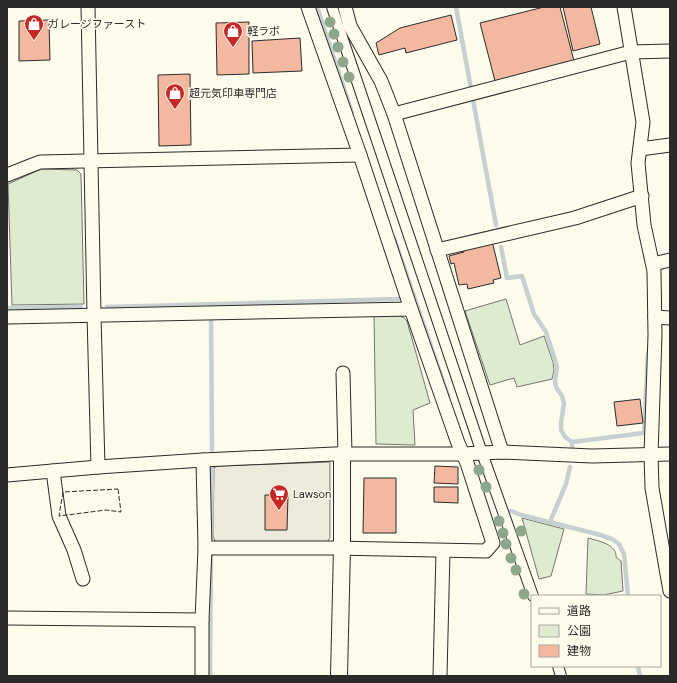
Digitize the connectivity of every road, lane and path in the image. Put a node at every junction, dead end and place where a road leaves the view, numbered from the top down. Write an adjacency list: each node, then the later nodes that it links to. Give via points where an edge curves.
1 (88, 7): 12 (street)
2 (308, 7): 11 (street)
3 (332, 7): 27 (street)
4 (345, 7): 8 (street, via 350,26 382,81)
5 (624, 7): 7 (street)
6 (670, 51): 7 (street)
7 (632, 52): 8 (street); 10 (street, via 643,122)
8 (394, 114): 15 (street)
9 (670, 145): 10 (street)
10 (640, 149): 14 (street, via 638,163)
11 (360, 155): 12 (street); 18 (street)
12 (91, 161): 13 (street, via 40,162); 19 (street)
13 (7, 175)
14 (642, 196): 15 (street, via 575,218); 17 (street, via 644,225)
15 (437, 250): 24 (street)
16 (670, 260): 17 (street)
17 (653, 264): 21 (street)
18 (411, 310): 19 (street); 26 (street)
19 (94, 315): 20 (street); 31 (street)
20 (7, 317)
21 (655, 317): 22 (street); 29 (street)
22 (670, 318)
23 (343, 372): 25 (street)
24 (502, 452): 27 (street); 29 (street, via 592,456)
25 (343, 454): 26 (street); 30 (street); 35 (street)
26 (462, 454): 27 (street); 36 (street, via 493,543 486,551)
27 (482, 454): 39 (street)
28 (670, 454): 29 (street)
29 (651, 455): 38 (street, via 652,488)
30 (203, 460): 31 (street); 34 (street)
31 (98, 467): 32 (street)
32 (52, 471): 33 (street); 37 (street, via 59,516)
33 (7, 475)
34 (209, 548): 35 (street); 41 (street)
35 (342, 548): 36 (street); 43 (street)
36 (443, 551): 44 (street)
37 (83, 579)
38 (670, 592)
39 (533, 595)
40 (7, 618): 41 (street)
41 (202, 620): 42 (street)
42 (202, 676)
43 (339, 676)
44 (440, 676)

